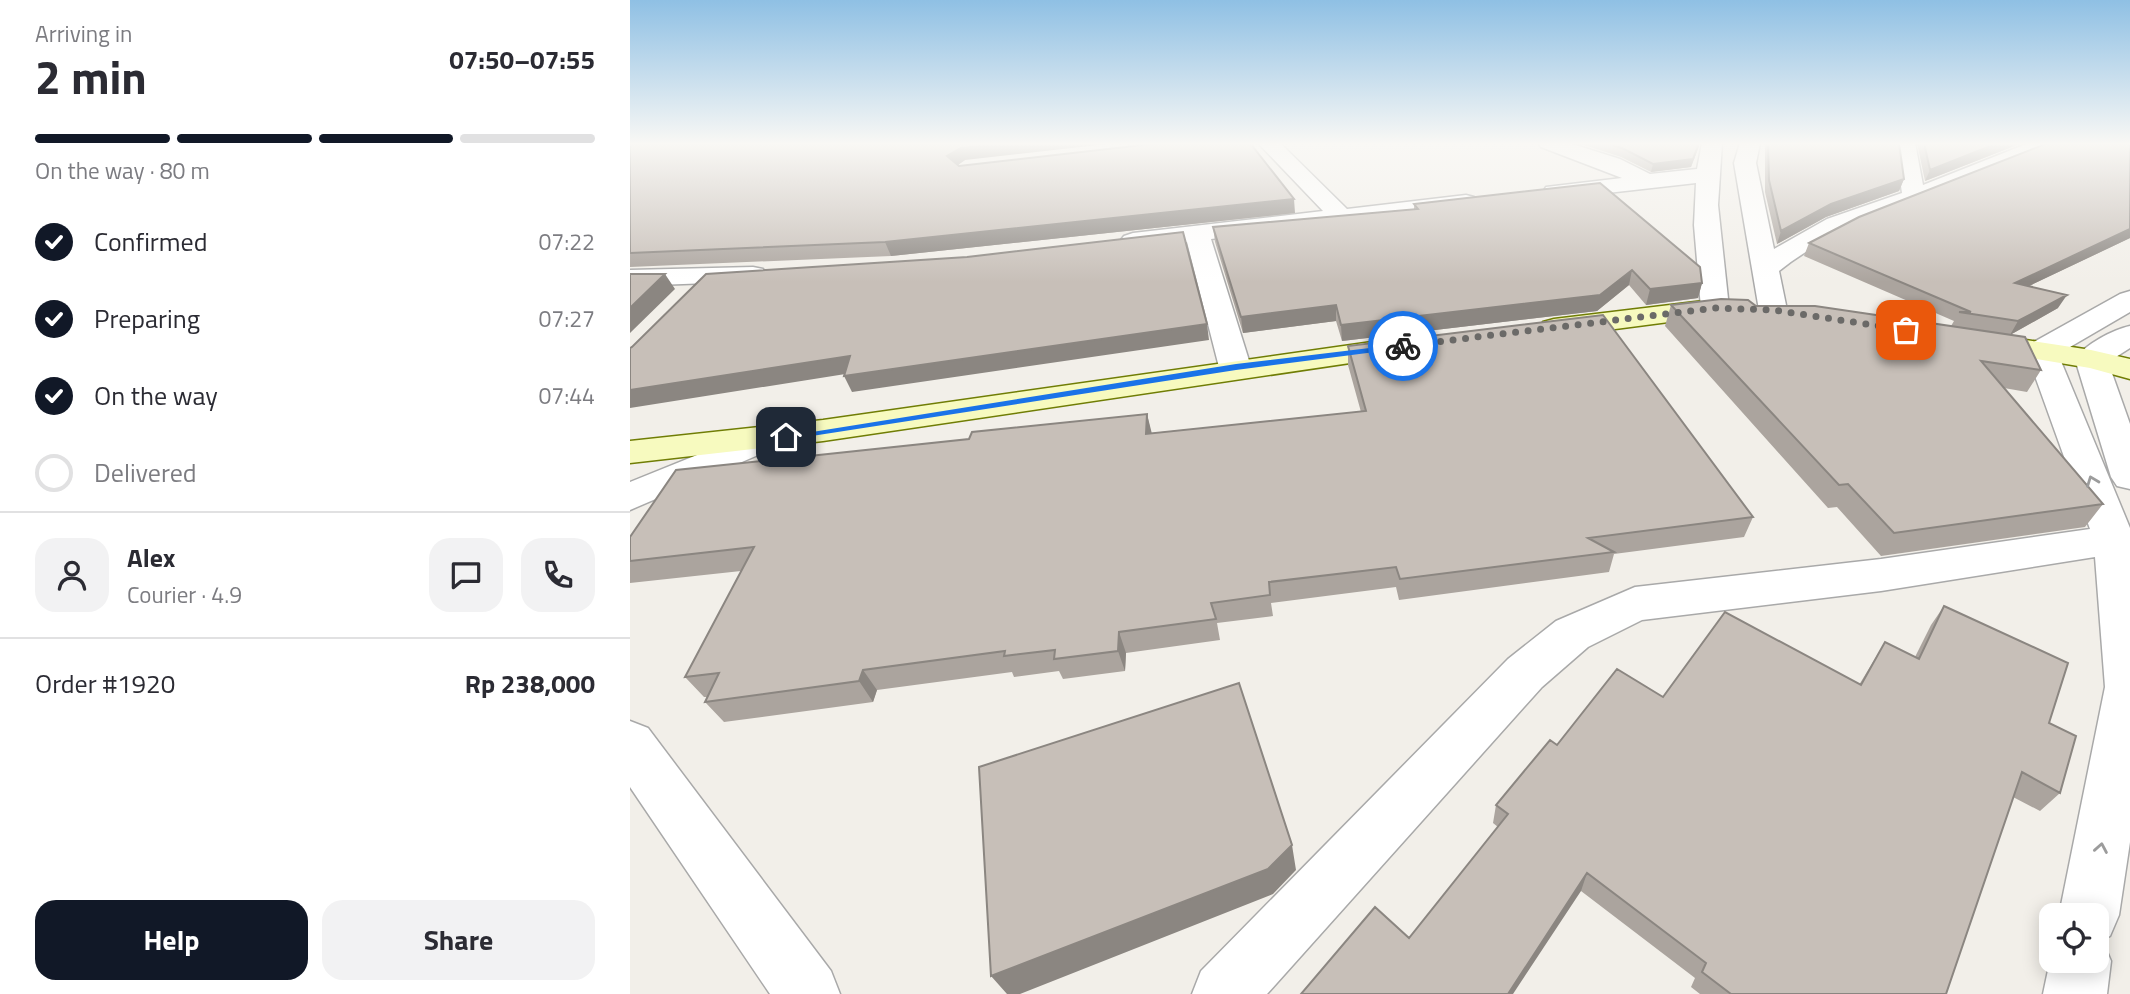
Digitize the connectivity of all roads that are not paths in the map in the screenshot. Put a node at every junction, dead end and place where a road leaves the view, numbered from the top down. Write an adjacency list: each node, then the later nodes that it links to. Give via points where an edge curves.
1 (1314, 189): 10 (street)
2 (1580, 189): 7 (street)
3 (1706, 189): 19 (street)
4 (1750, 189): 13 (street)
5 (1913, 189): 8 (street)
6 (1931, 189): 8 (street)
7 (1528, 195)
8 (1914, 196): 13 (street, via 1822,228)
9 (1488, 200): 10 (street)
10 (1341, 216): 11 (street)
11 (1197, 233): 12 (street); 27 (street)
12 (1104, 245)
13 (1766, 268): 20 (street)
14 (772, 274): 16 (street)
15 (630, 278): 16 (street)
16 (705, 278): 18 (street)
17 (2130, 300): 25 (street)
18 (677, 307)
19 (1715, 308): 20 (street); 21 (street)
20 (1787, 312)
21 (1523, 331)
22 (2130, 335): 26 (street)
23 (1947, 336): 25 (street)
24 (1427, 343): 27 (street)
25 (2041, 351): 26 (street); 33 (street, one-way to 25)
26 (2091, 359): 28 (street); 31 (street)
27 (1236, 367): 29 (street)
28 (2130, 369)
29 (759, 441): 30 (street); 32 (street)
30 (630, 452)
31 (2130, 477)
32 (630, 497)
33 (2122, 541): 35 (street, one-way to 33, via 2129,687); 38 (street, via 1635,604 1572,634 1525,673)
34 (630, 744): 37 (street)
35 (2091, 903)
36 (2078, 973): 39 (street)
37 (808, 994)
38 (1224, 994)
39 (2074, 994)

